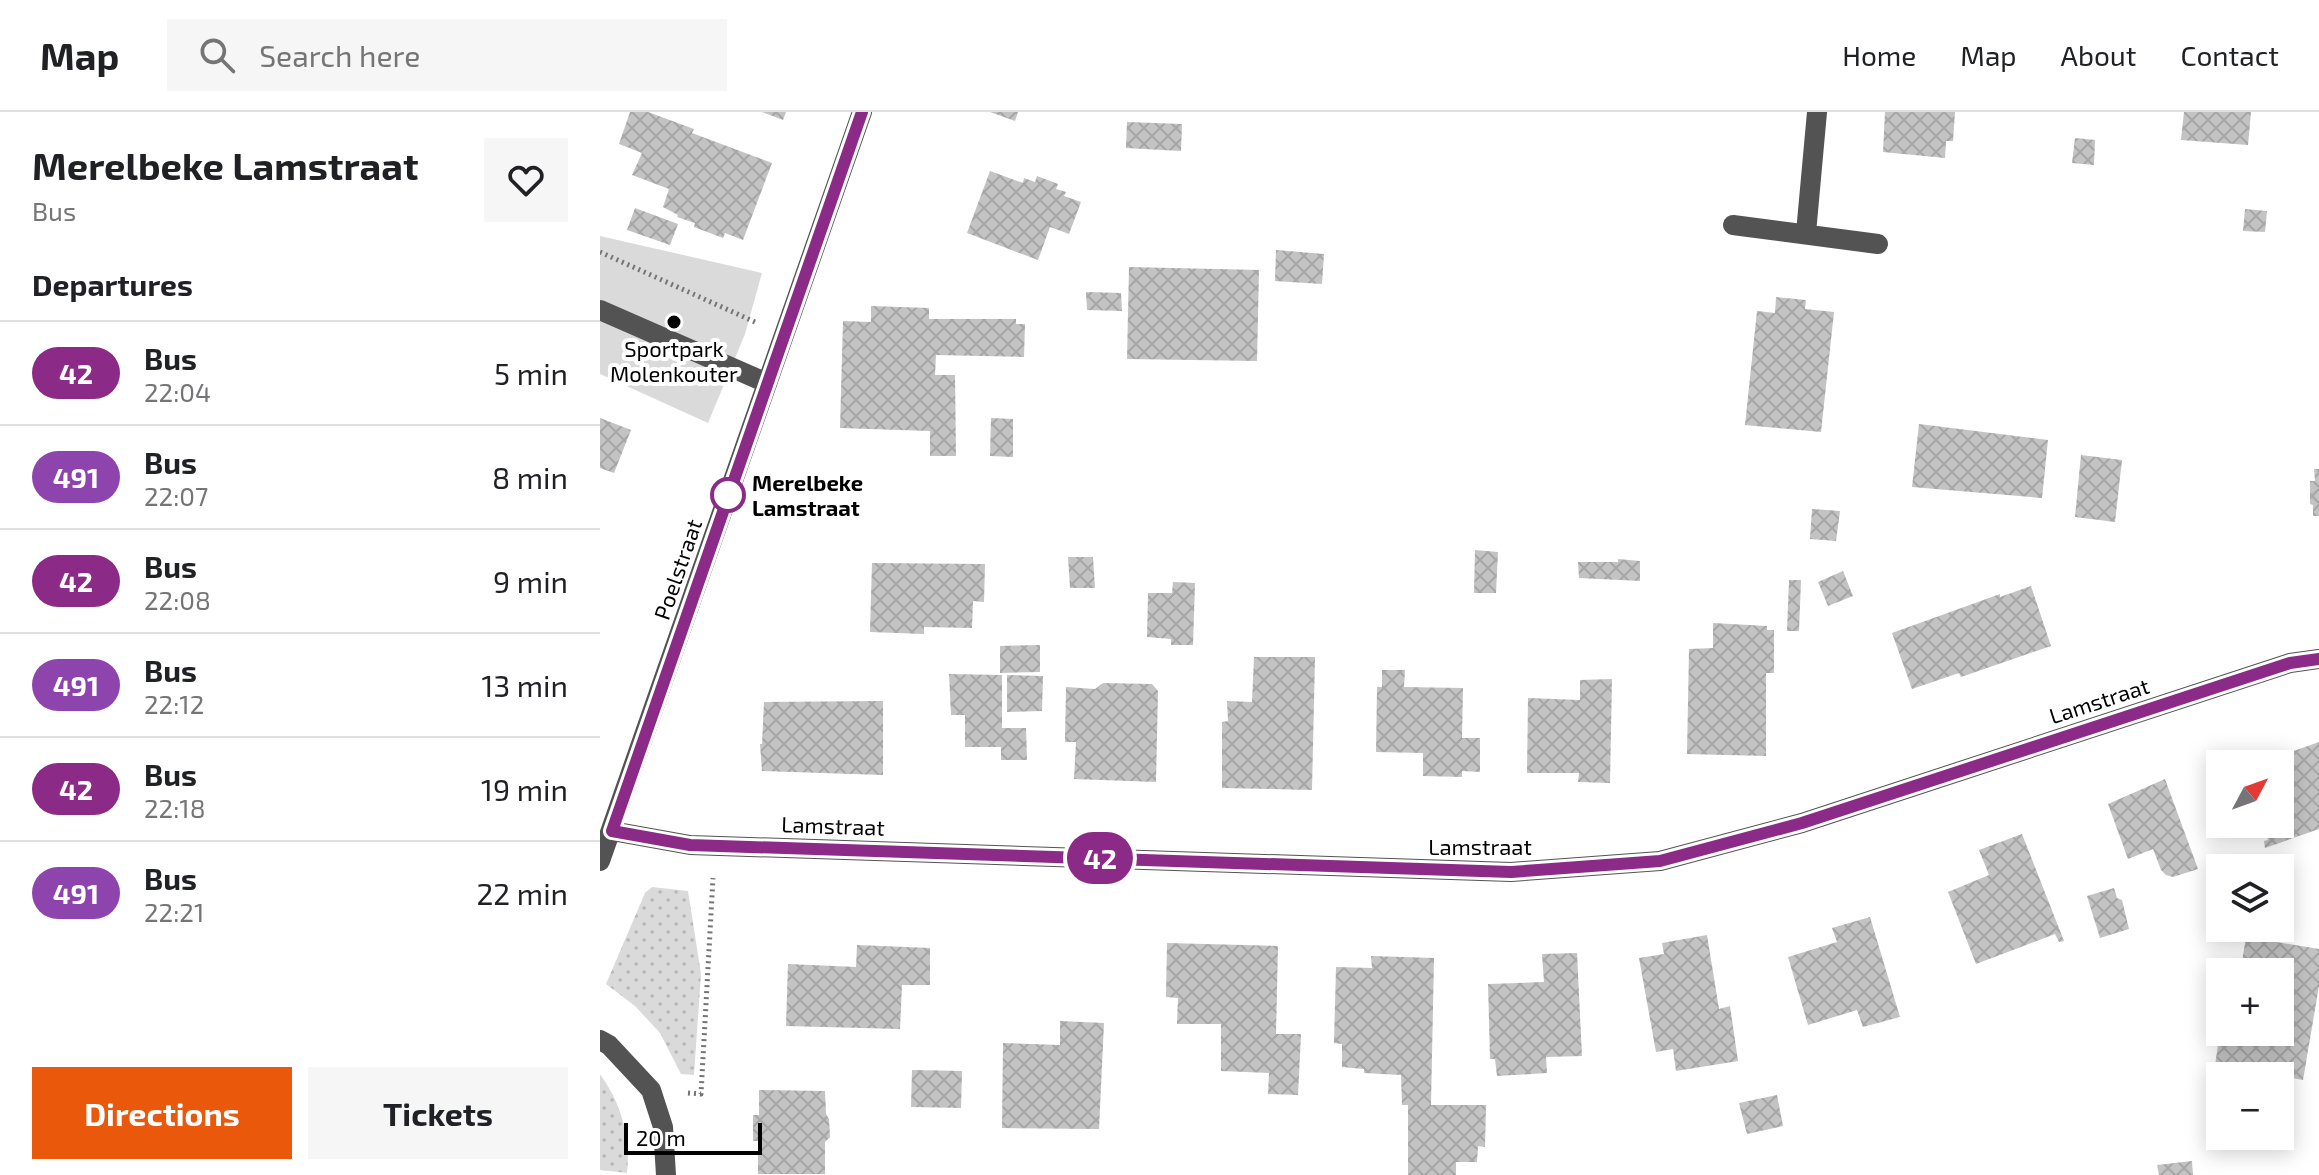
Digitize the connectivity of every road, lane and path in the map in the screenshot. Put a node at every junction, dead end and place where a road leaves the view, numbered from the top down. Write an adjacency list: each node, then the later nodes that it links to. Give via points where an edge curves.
1 (862, 112): 8 (street, Poelstraat)
2 (1817, 112): 4 (street)
3 (1733, 225): 4 (street)
4 (1806, 233): 5 (street)
5 (1878, 244)
6 (600, 252): 8 (path)
7 (600, 310): 9 (street)
8 (785, 336): 9 (street, Poelstraat)
9 (767, 383): 11 (street, Poelstraat)
10 (2319, 659): 12 (street, Lamstraat, via 2290,663 1802,823 1660,861 1511,872)
11 (612, 831): 12 (street, Lamstraat); 13 (street, Poelstraat)
12 (715, 845): 15 (path, via 701,1094)
13 (600, 861)
14 (600, 1040): 15 (street)
15 (651, 1090): 16 (street, via 663,1127)
16 (666, 1175)

